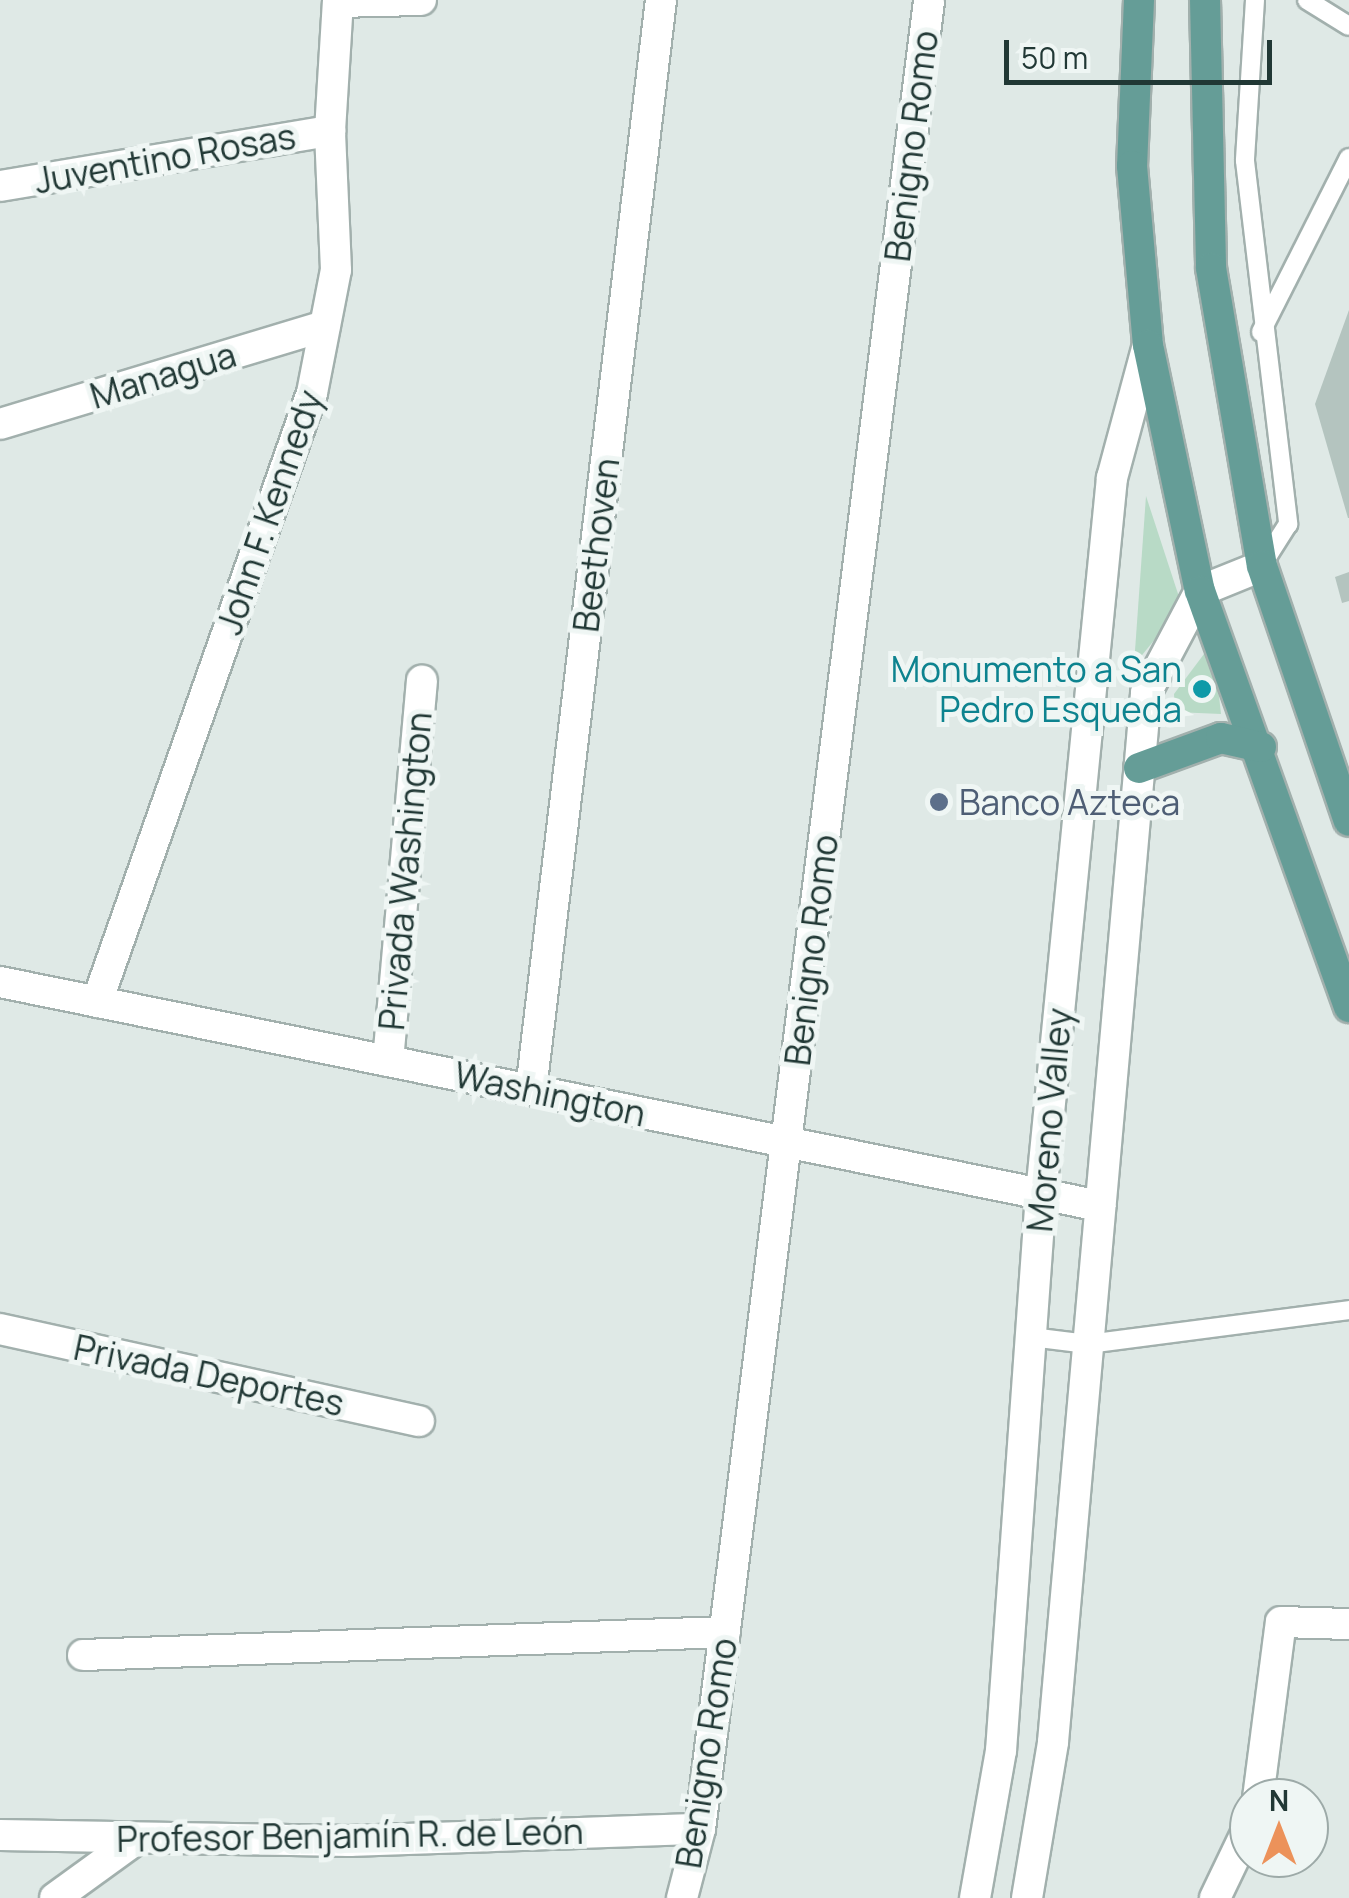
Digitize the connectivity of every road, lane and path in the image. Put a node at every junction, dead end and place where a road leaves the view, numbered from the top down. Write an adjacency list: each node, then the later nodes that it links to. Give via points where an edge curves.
1 (421, 0): 8 (street)
2 (661, 0): 27 (street, Beethoven)
3 (929, 0): 28 (street, Benigno Romo)
4 (1139, 0): 15 (main road, via 1132,166)
5 (1206, 0): 17 (main road, via 1212,268)
6 (1255, 0): 14 (lane, via 1245,162)
7 (1307, 0): 9 (lane)
8 (337, 1): 10 (street, John F. Kennedy)
9 (1349, 26)
10 (330, 131): 12 (street, Juventino Rosas); 13 (street, John F. Kennedy, via 336,270)
11 (1349, 158): 14 (lane)
12 (0, 186)
13 (325, 326): 16 (street, Managua); 24 (street, John F. Kennedy, via 312,393)
14 (1261, 333): 17 (lane, via 1288,524)
15 (1148, 345): 18 (main road); 29 (street, Moreno Valley, via 1112,478)
16 (0, 424)
17 (1262, 566): 18 (street); 22 (main road)
18 (1200, 591): 20 (main road); 21 (street, Moreno Valley, via 1146,693)
19 (422, 680): 26 (street, Privada Washington)
20 (1262, 747): 21 (main road, via 1222,738); 25 (main road)
21 (1140, 768): 30 (street, Moreno Valley)
22 (1349, 821)
23 (0, 982): 24 (street, Washington)
24 (98, 1002): 26 (street, Washington)
25 (1349, 1007)
26 (388, 1061): 27 (street, Washington)
27 (532, 1090): 28 (street, Washington)
28 (787, 1143): 29 (street, Washington); 37 (street, Benigno Romo)
29 (1041, 1194): 30 (street, Washington); 33 (street, Moreno Valley)
30 (1100, 1206): 34 (street, Moreno Valley)
31 (1349, 1310): 34 (lane)
32 (0, 1329): 35 (street, Privada Deportes)
33 (1031, 1337): 34 (lane); 46 (street, Moreno Valley, via 1001,1751)
34 (1088, 1344): 47 (street, Moreno Valley, via 1053,1742)
35 (419, 1421)
36 (1349, 1624): 39 (street, via 1281,1622)
37 (726, 1632): 38 (street); 40 (street, Benigno Romo)
38 (82, 1655)
39 (1261, 1778)
40 (700, 1829): 42 (street, Profesor Benjamín R. de León, via 348,1841); 45 (street, Benigno Romo)
41 (0, 1835): 42 (street, Profesor Benjamín R. de León)
42 (138, 1838): 44 (street)
43 (1229, 1868): 48 (street)
44 (54, 1898)
45 (682, 1898)
46 (975, 1898)
47 (1026, 1898)
48 (1214, 1898)

